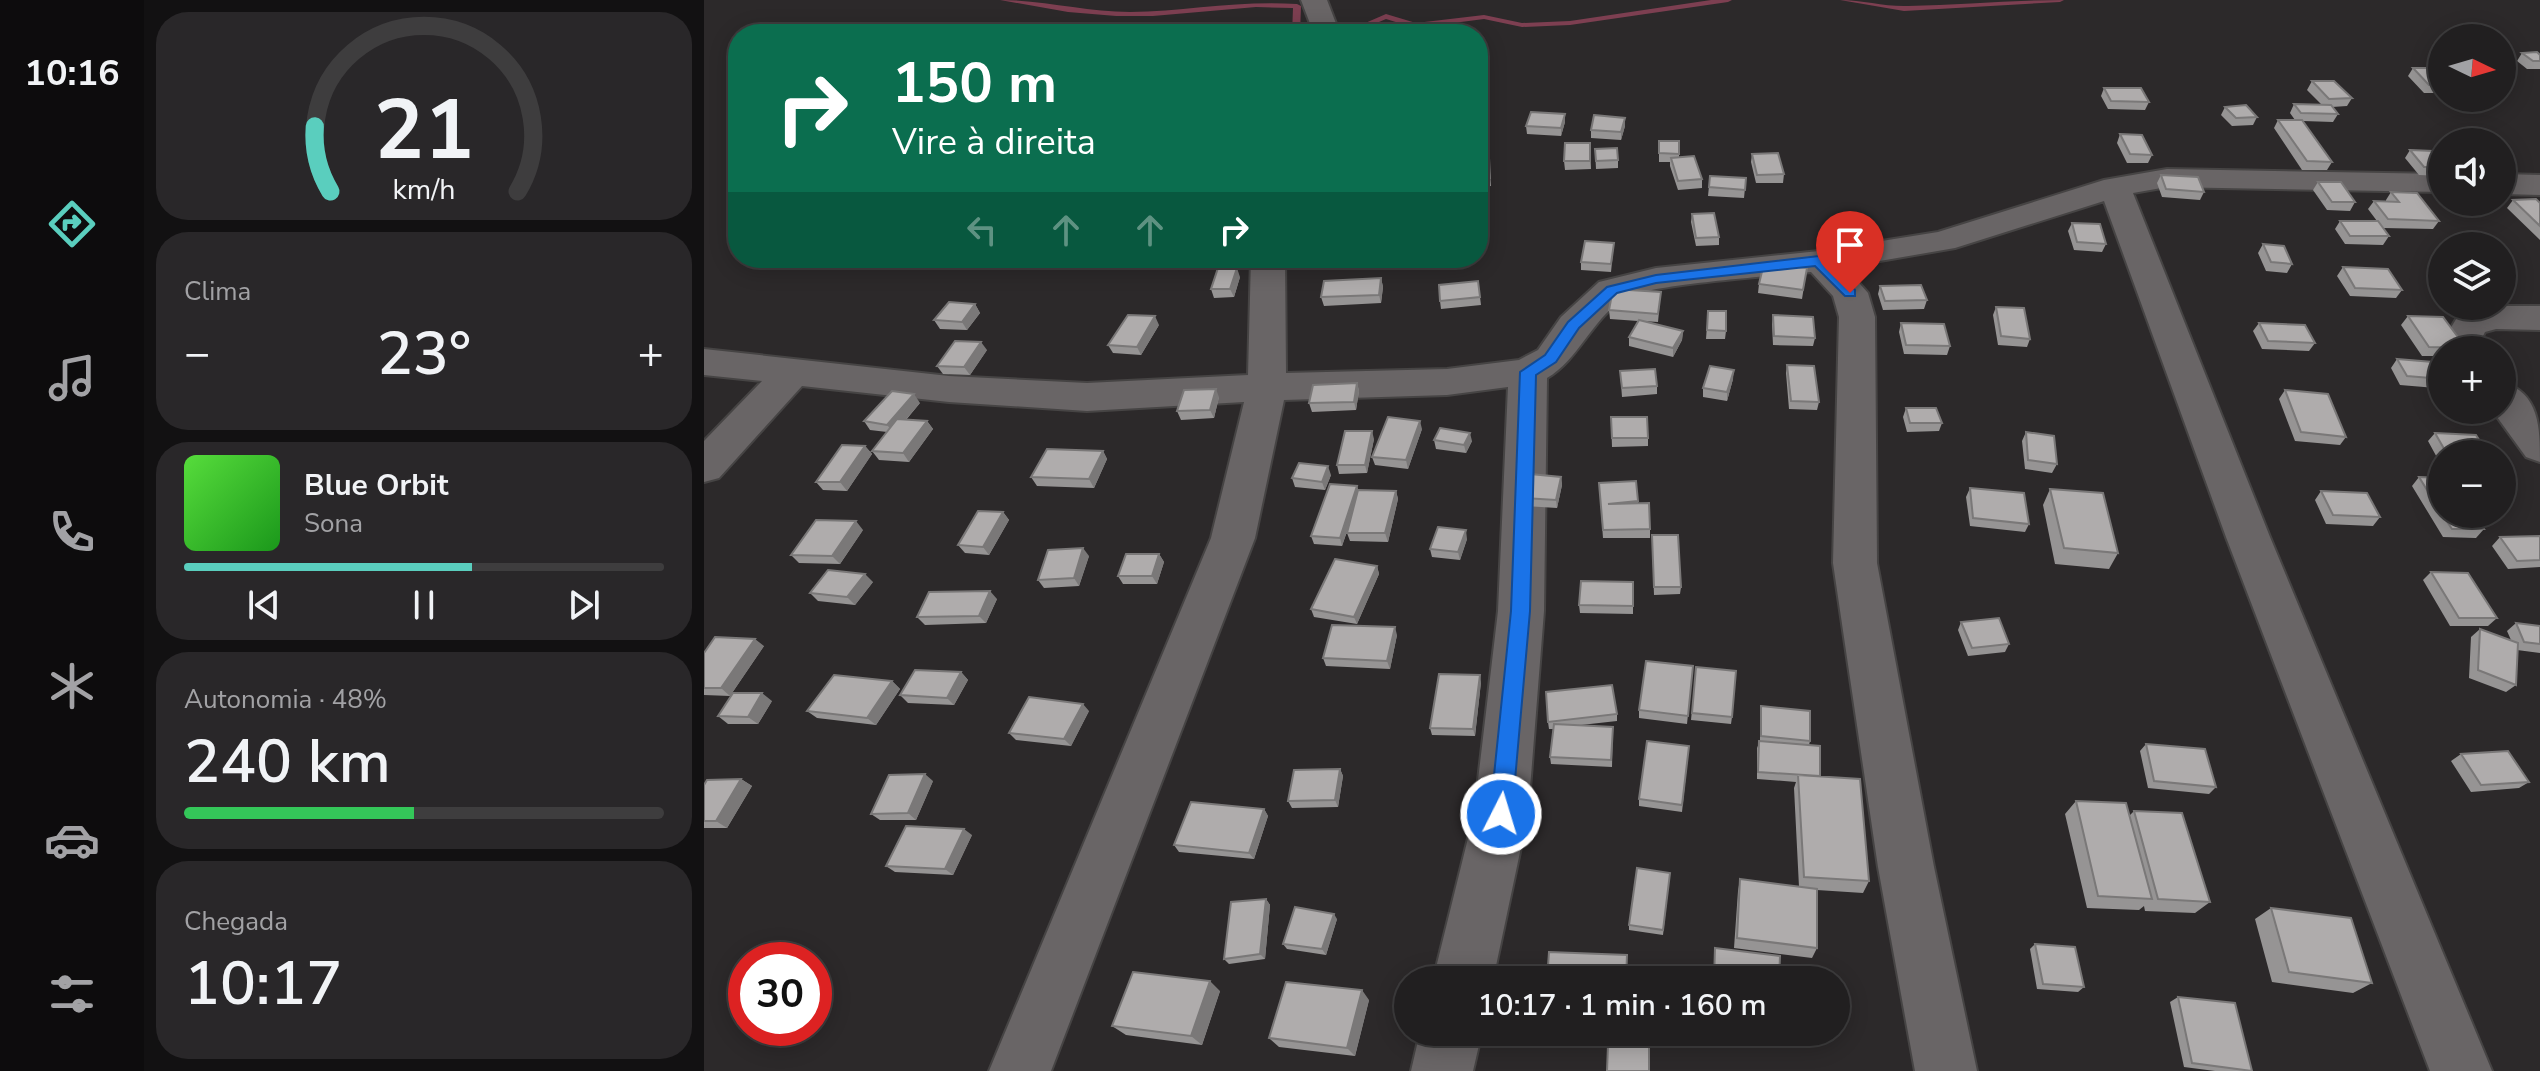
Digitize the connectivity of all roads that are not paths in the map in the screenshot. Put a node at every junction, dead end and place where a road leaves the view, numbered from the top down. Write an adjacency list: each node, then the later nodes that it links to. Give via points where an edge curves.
1 (1314, 0): 2 (street)
2 (1323, 24)
3 (2428, 183): 6 (street, via 2167,178)
4 (2516, 184): 5 (street)
5 (2540, 185)
6 (2115, 187): 7 (street, via 1943,241); 23 (street)
7 (1819, 261): 12 (street, via 1656,279 1612,290 1574,325 1551,359); 22 (street, via 1850,293 1857,317 1855,563)
8 (1268, 268): 14 (street)
9 (2540, 318): 10 (street, via 2495,317 2471,324)
10 (2465, 336)
11 (704, 362): 13 (street)
12 (1528, 372): 14 (street, via 1447,382); 18 (street, via 1521,611 1501,814)
13 (791, 374): 14 (street, via 1087,397); 17 (street)
14 (1267, 387): 20 (street, via 1233,538)
15 (2516, 414): 16 (street)
16 (2540, 447)
17 (704, 467)
18 (1466, 966)
19 (1448, 1046): 21 (street)
20 (1020, 1071)
21 (1442, 1071)
22 (1946, 1071)
23 (2461, 1071)

